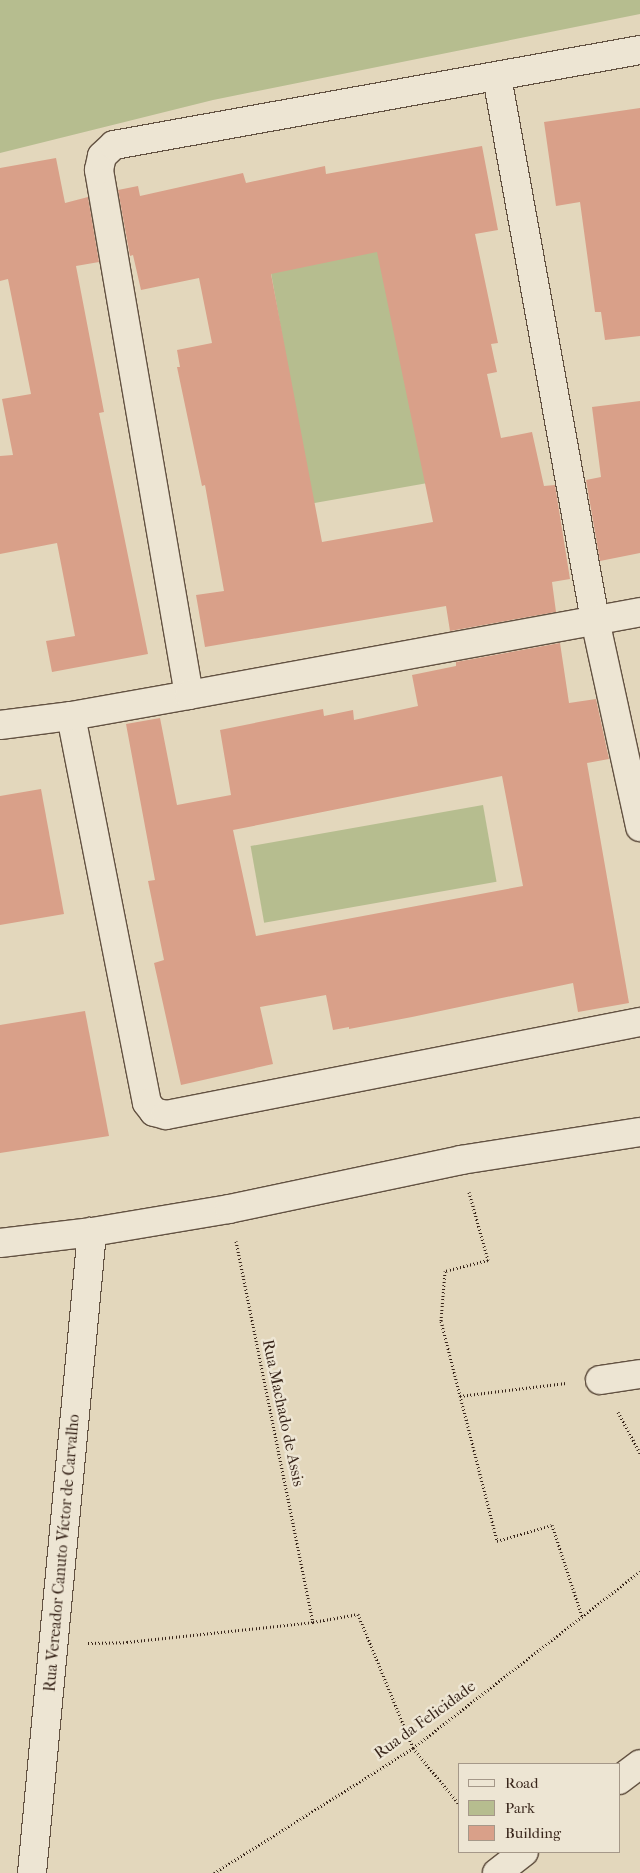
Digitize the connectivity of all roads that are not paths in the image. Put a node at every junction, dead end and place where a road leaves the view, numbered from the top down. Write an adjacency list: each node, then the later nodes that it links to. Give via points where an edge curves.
1 (640, 50): 2 (street)
2 (497, 77): 4 (street); 5 (street, via 114,145 102,156 100,170)
3 (640, 612): 4 (street)
4 (595, 620): 5 (street); 8 (street)
5 (189, 695): 6 (street)
6 (71, 716): 7 (street); 9 (street, via 147,1103 154,1112 166,1115)
7 (0, 725)
8 (640, 826)
9 (640, 1022)
10 (640, 1132): 11 (street, via 460,1160 229,1209)
11 (92, 1232): 12 (street); 18 (street, Rua Vereador Canuto Víctor de Carvalho)
12 (0, 1243)
13 (640, 1374): 14 (street)
14 (600, 1380)
15 (640, 1764): 16 (street)
16 (620, 1779)
17 (523, 1853): 19 (street)
18 (32, 1873)
19 (496, 1873)

